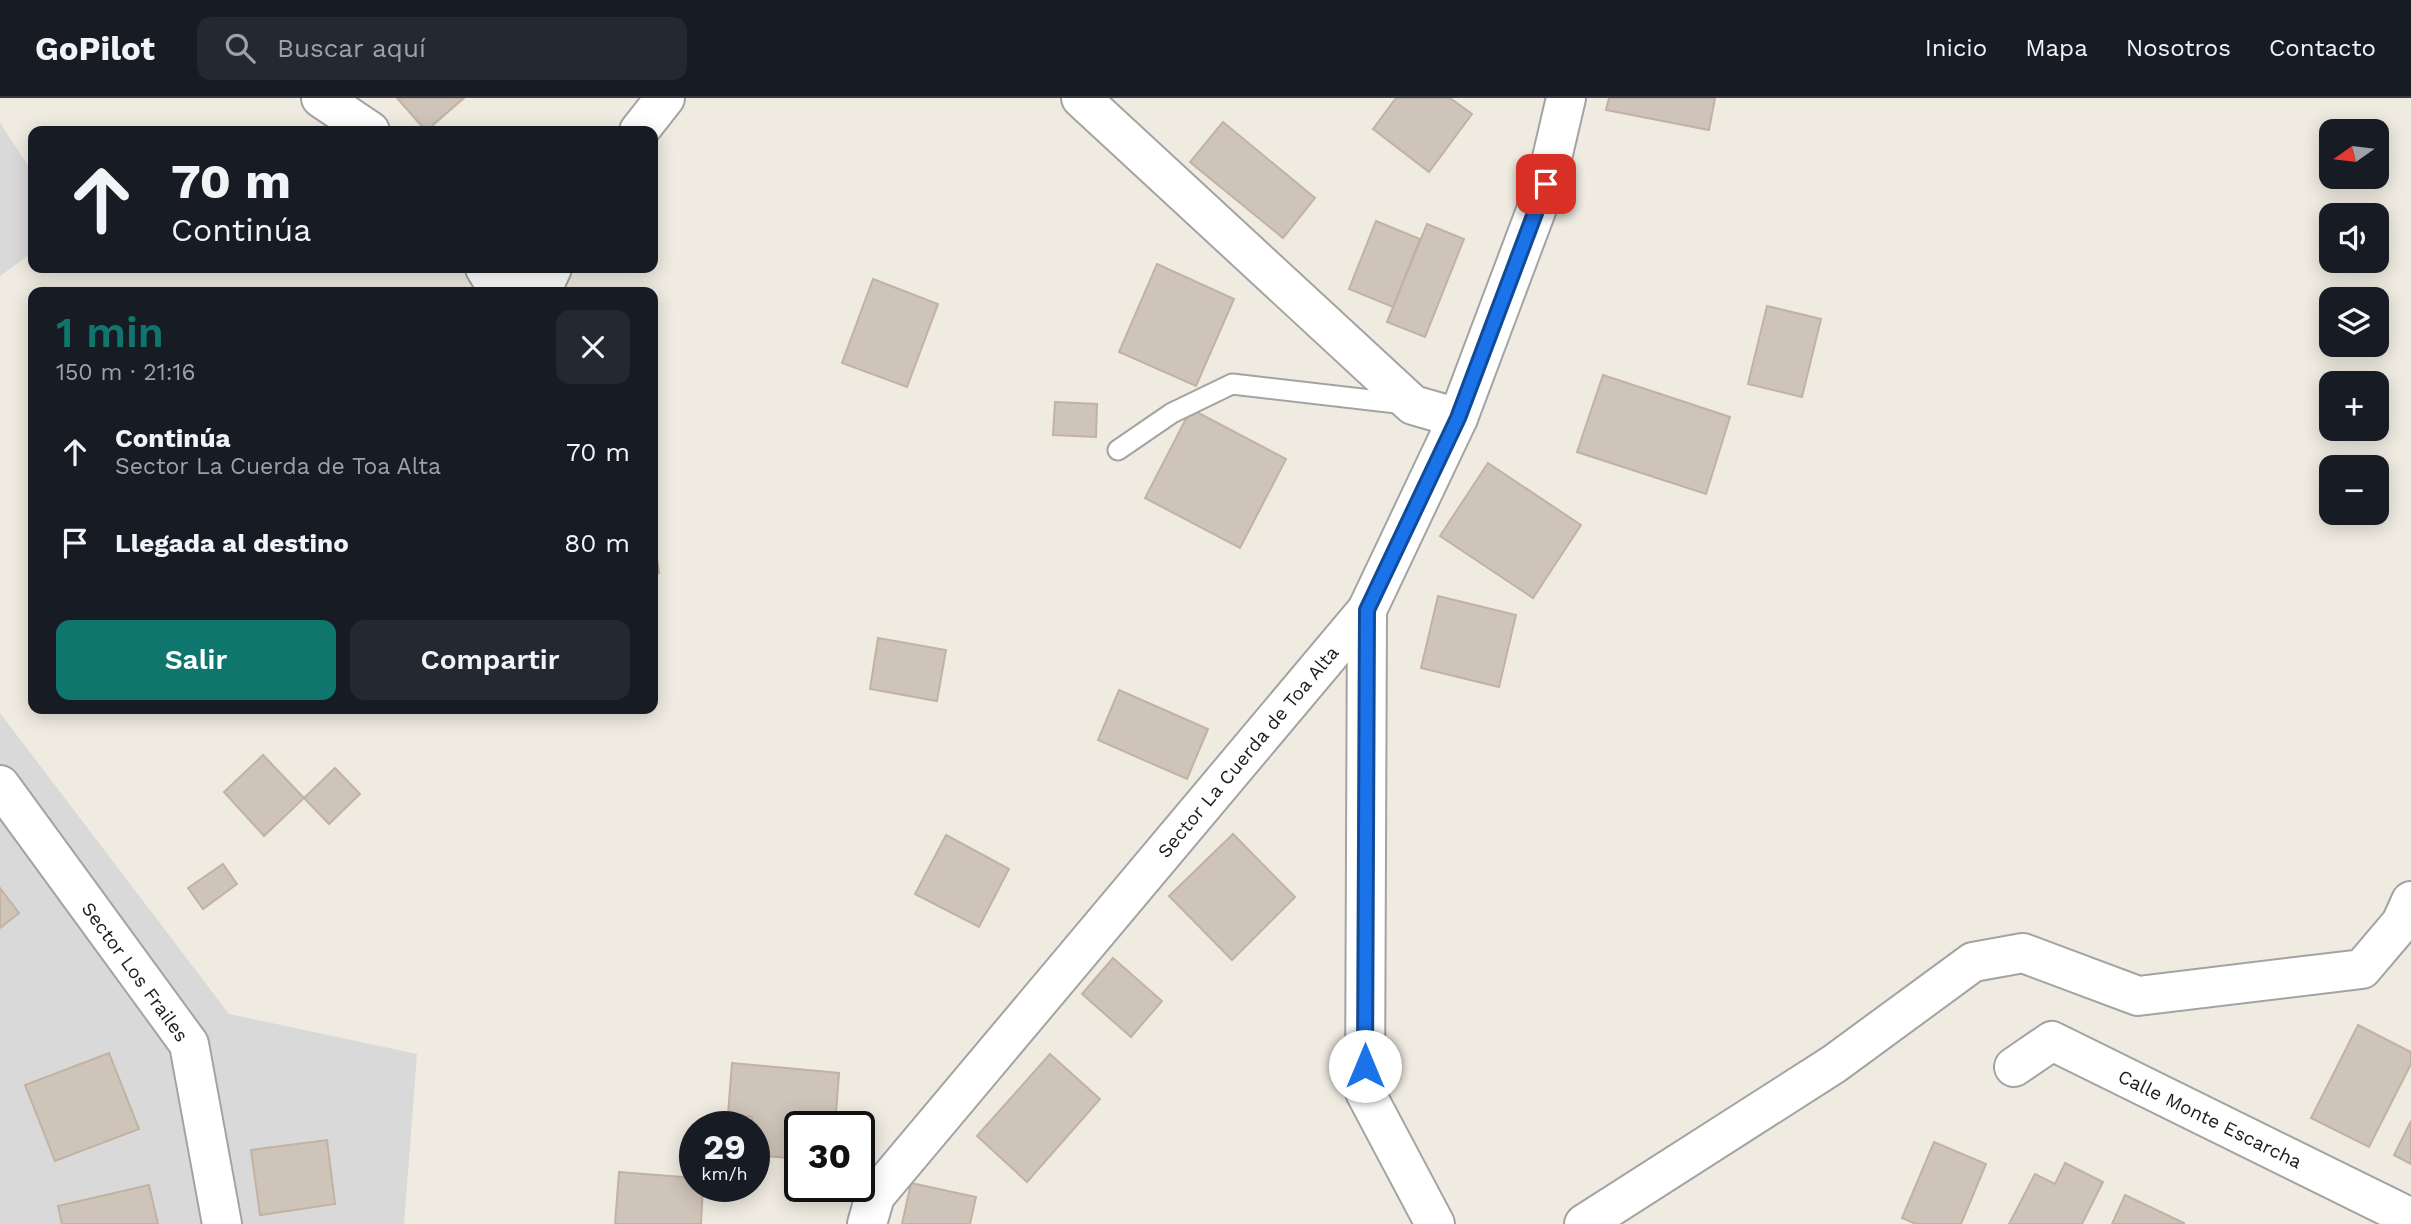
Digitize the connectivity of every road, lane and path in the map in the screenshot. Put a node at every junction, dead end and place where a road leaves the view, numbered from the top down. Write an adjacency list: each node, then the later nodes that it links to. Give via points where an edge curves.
1 (321, 98): 5 (street)
2 (665, 98): 6 (street)
3 (1081, 98): 9 (street)
4 (1566, 98): 10 (street, Sector La Cuerda de Toa Alta, via 1546,184)
5 (363, 126)
6 (643, 126)
7 (550, 273): 8 (street, via 546,281)
8 (518, 287)
9 (1413, 405): 10 (street); 11 (lane, via 1232,384 1172,414)
10 (1458, 418): 12 (street, Sector La Cuerda de Toa Alta)
11 (1118, 450)
12 (1367, 610): 18 (street, Sector La Cuerda de Toa Alta, via 875,1196); 19 (street, via 1365,1092)
13 (0, 785): 17 (street, Sector Los Frailes, via 189,1044)
14 (2411, 901): 20 (street, via 2401,923 2362,969 2138,996 2023,953 1973,962 1834,1064)
15 (2014, 1068): 16 (street, Calle Monte Escarcha, via 2052,1041)
16 (2411, 1218)
17 (222, 1224)
18 (867, 1224)
19 (1435, 1224)
20 (1584, 1224)

